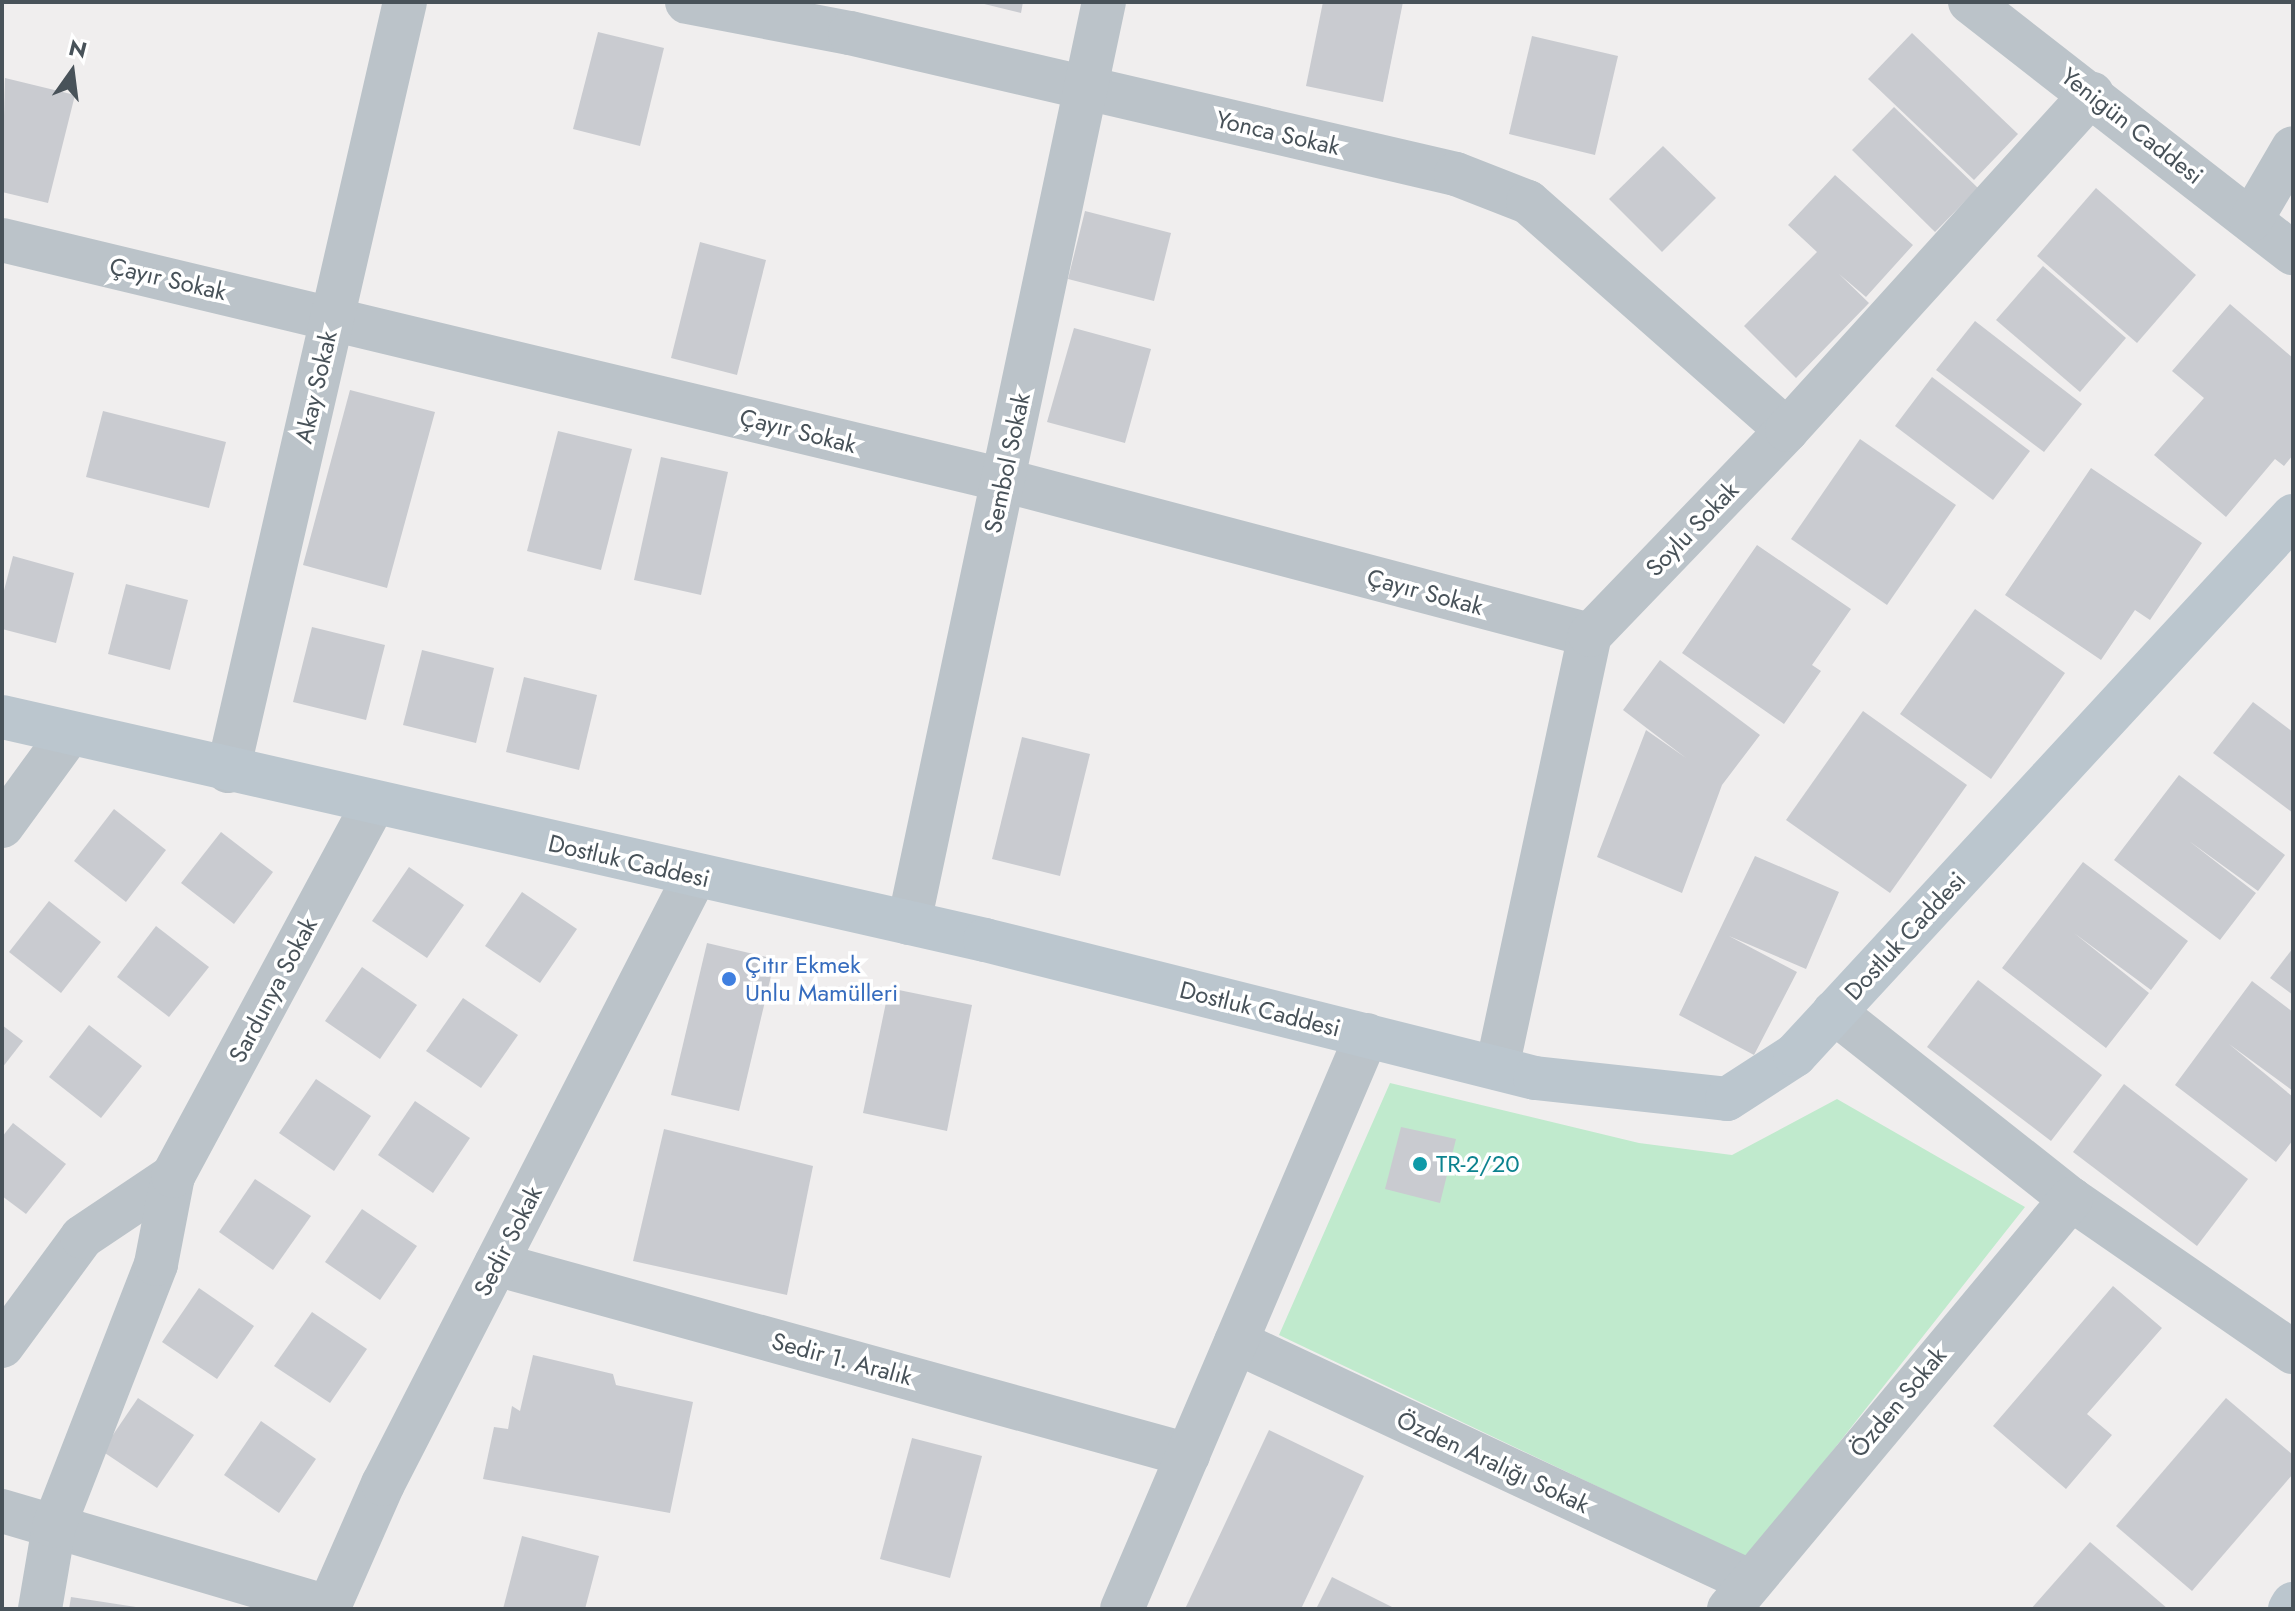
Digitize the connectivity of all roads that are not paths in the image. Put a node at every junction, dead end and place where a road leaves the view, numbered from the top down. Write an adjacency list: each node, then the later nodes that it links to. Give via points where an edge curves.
1 (405, 2): 11 (street, Akay Sokak)
2 (687, 2): 5 (street, Yonca Sokak, via 850,33)
3 (1104, 2): 5 (street, Sembol Sokak)
4 (1970, 2): 6 (street, Yenigün Caddesi)
5 (1088, 89): 12 (street, Yonca Sokak, via 1456,174 1528,202); 13 (street, Sembol Sokak)
6 (2092, 94): 8 (street, Yenigün Caddesi); 12 (street, Soylu Sokak)
7 (2293, 148): 8 (street)
8 (2251, 220): 10 (street, Yenigün Caddesi)
9 (2, 240): 11 (street, Çayır Sokak)
10 (2293, 253)
11 (332, 318): 13 (street, Çayır Sokak); 18 (street, Akay Sokak)
12 (1787, 430): 15 (street, Soylu Sokak)
13 (1003, 480): 15 (street, Çayır Sokak); 22 (street, Sembol Sokak)
14 (2293, 516): 23 (street, Dostluk Caddesi)
15 (1590, 635): 25 (street)
16 (2, 717): 17 (street, Dostluk Caddesi)
17 (69, 734): 18 (street, Dostluk Caddesi); 20 (street)
18 (228, 771): 19 (street, Dostluk Caddesi)
19 (373, 804): 21 (street, Dostluk Caddesi); 26 (street, Sardunya Sokak)
20 (2, 826)
21 (695, 876): 22 (street, Dostluk Caddesi); 28 (street, Sedir Sokak)
22 (909, 923): 24 (street, Dostluk Caddesi)
23 (1834, 1012): 25 (street, Dostluk Caddesi, via 1795,1055 1727,1099 1535,1078); 27 (street)
24 (1367, 1035): 25 (street, Dostluk Caddesi); 29 (street)
25 (1497, 1068)
26 (173, 1176): 30 (street, Sardunya Sokak, via 82,1237); 34 (street, Sardunya Sokak, via 156,1264)
27 (2071, 1199): 31 (street); 35 (street, Özden Sokak)
28 (496, 1264): 32 (street, Sedir 1. Aralık); 37 (street, Sedir Sokak, via 383,1484)
29 (1236, 1342): 32 (street); 35 (street, Özden Aralığı Sokak)
30 (2, 1346)
31 (2293, 1352)
32 (1188, 1455): 39 (street)
33 (2, 1511): 34 (street)
34 (54, 1526): 37 (street); 38 (street, Sardunya Sokak)
35 (1740, 1596)
36 (2293, 1604): 40 (street)
37 (328, 1608)
38 (40, 1609)
39 (1122, 1609)
40 (2290, 1609)

